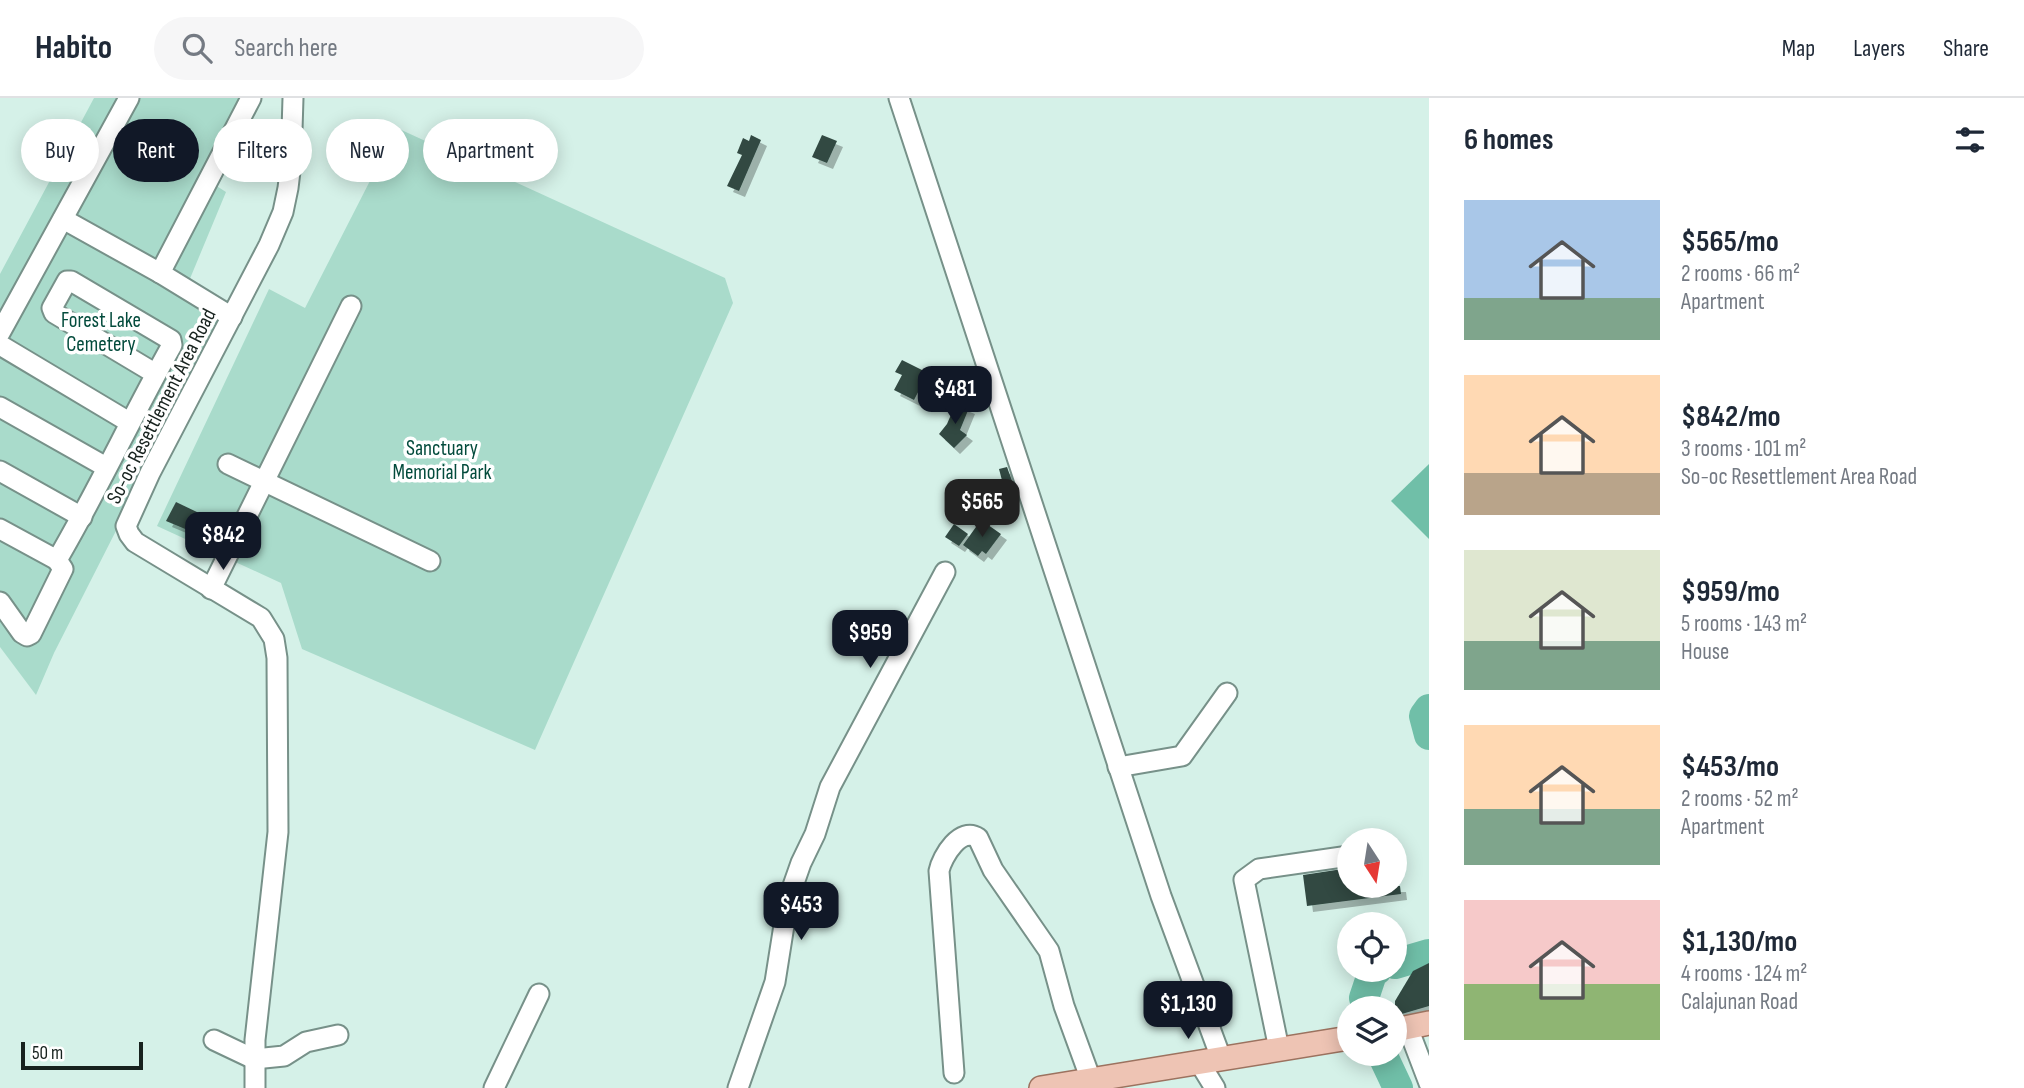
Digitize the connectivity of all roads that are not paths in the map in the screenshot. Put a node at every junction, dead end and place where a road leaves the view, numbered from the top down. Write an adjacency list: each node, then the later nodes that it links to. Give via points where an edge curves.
1 (129, 98): 5 (street)
2 (251, 98): 6 (street)
3 (293, 98): 8 (street, So-oc Resettlement Area Road, via 291,163 283,212)
4 (899, 98): 26 (street)
5 (63, 219): 6 (street); 9 (street)
6 (160, 272): 8 (street)
7 (351, 306): 17 (street)
8 (232, 317): 23 (street, So-oc Resettlement Area Road, via 126,526 135,542)
9 (0, 334)
10 (0, 345): 13 (street)
11 (156, 374): 11 (street, via 173,345 171,340 67,281 52,308 54,313); 13 (street)
12 (0, 407): 15 (street)
13 (129, 422): 15 (street)
14 (228, 464): 17 (street)
15 (106, 467): 18 (street)
16 (0, 471): 18 (street)
17 (265, 481): 21 (street); 23 (street)
18 (82, 517): 20 (street)
19 (0, 529): 20 (street)
20 (57, 560): 24 (street, via 63,569 31,634 22,633)
21 (430, 561)
22 (944, 572): 41 (street, via 830,788 788,900 775,982)
23 (211, 589): 34 (street, So-oc Resettlement Area Road, via 261,618 274,639 277,658 278,832)
24 (0, 602)
25 (1227, 693): 26 (street, via 1182,756)
26 (1118, 766): 35 (street)
27 (1337, 858): 33 (street, via 1259,869 1244,880)
28 (540, 994): 40 (street)
29 (1410, 1027): 38 (street)
30 (338, 1035): 34 (street, via 306,1042 284,1056)
31 (214, 1040): 34 (street)
32 (1337, 1040): 33 (main road)
33 (1279, 1049): 35 (main road)
34 (254, 1059): 39 (street, So-oc Resettlement Area Road)
35 (1210, 1060): 37 (main road); 43 (street)
36 (954, 1073): 37 (street, via 939,871 951,847 969,834 978,838 993,870 1049,951)
37 (1091, 1080): 42 (main road)
38 (1429, 1083)
39 (255, 1088)
40 (494, 1088)
41 (738, 1088)
42 (1041, 1088)
43 (1215, 1088)

